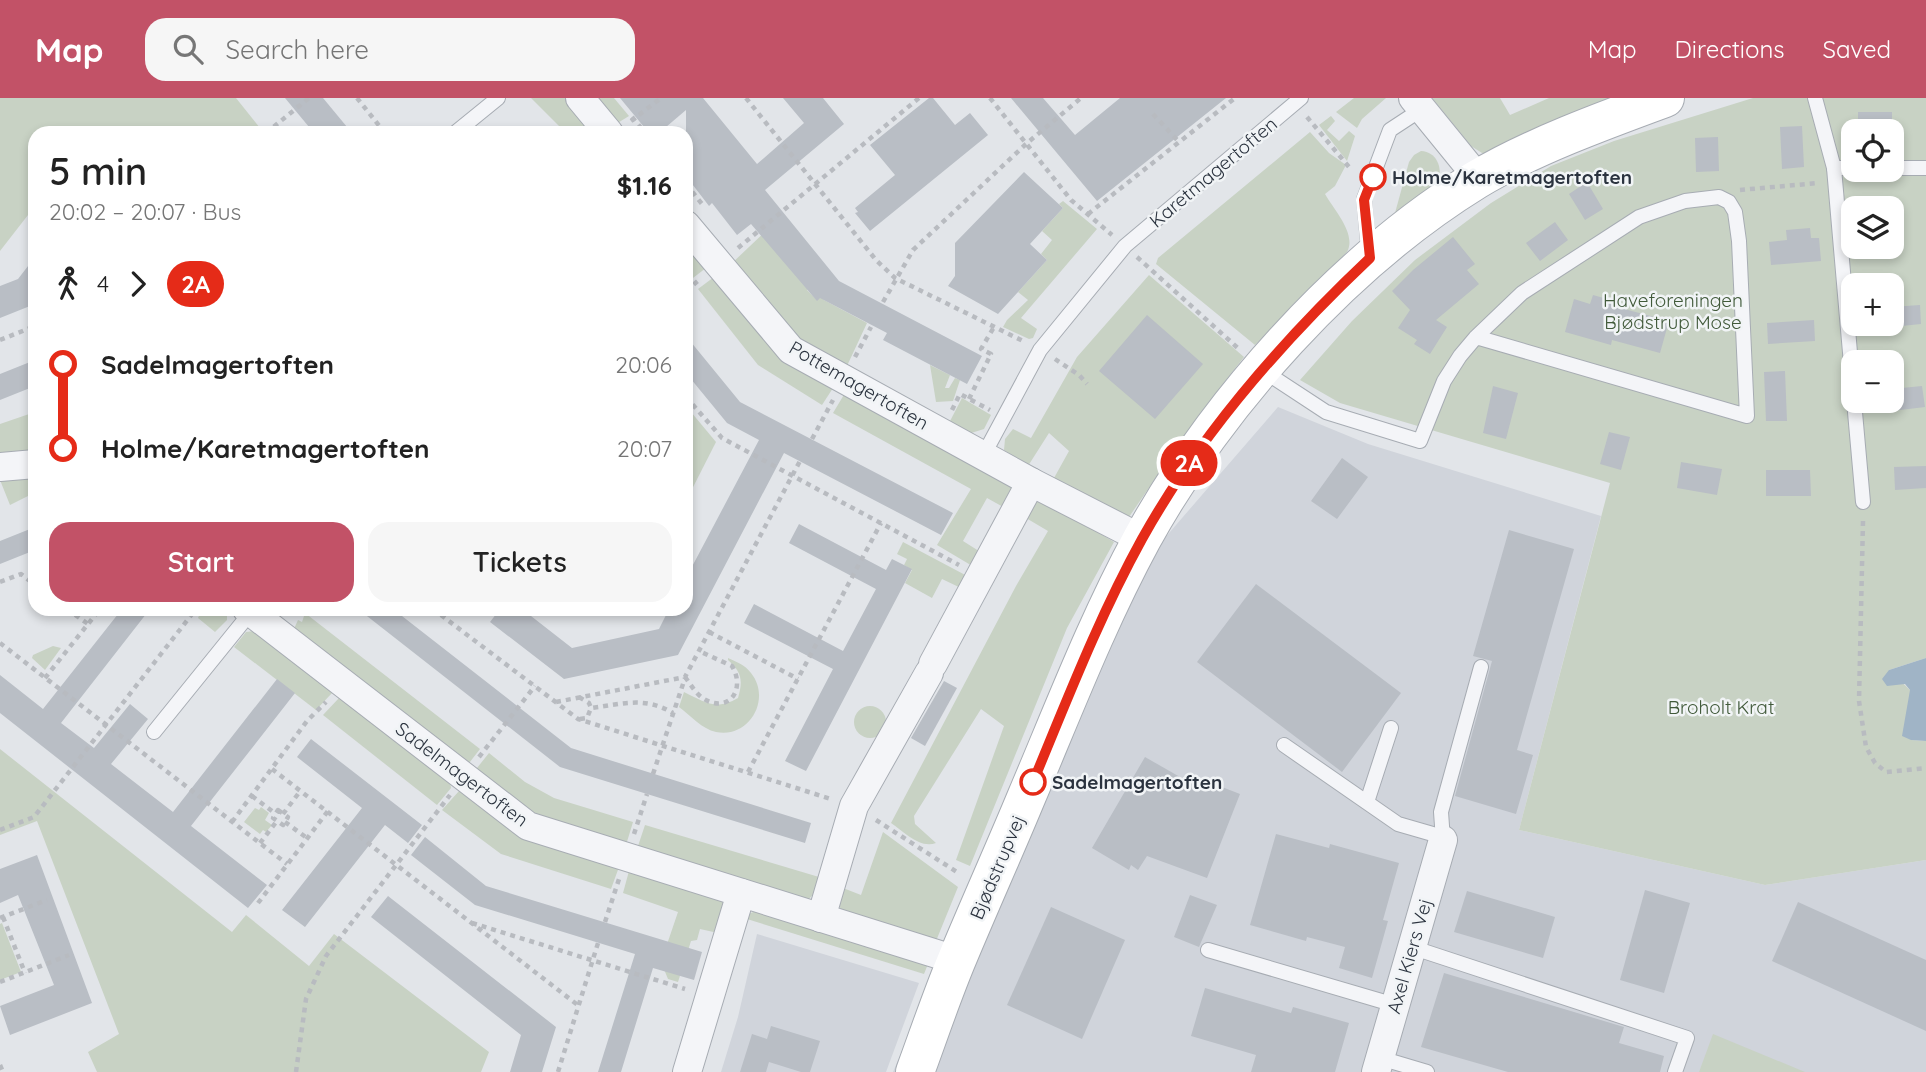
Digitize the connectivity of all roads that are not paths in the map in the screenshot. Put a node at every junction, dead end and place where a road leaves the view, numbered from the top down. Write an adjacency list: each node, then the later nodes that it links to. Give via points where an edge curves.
1 (498, 98): 7 (lane)
2 (580, 98): 8 (street)
3 (1665, 98): 13 (street, Bjødstrupvej, via 1549,144)
4 (1815, 98): 12 (lane)
5 (1298, 100): 20 (lane, Karetmagertoften, via 1125,246 1040,350)
6 (1418, 103): 13 (street); 15 (lane, via 1390,130 1364,200)
7 (464, 126)
8 (612, 126)
9 (1904, 168): 10 (lane)
10 (1926, 168)
11 (1841, 172): 12 (lane)
12 (1834, 175): 17 (lane)
13 (1479, 179): 15 (street, Bjødstrupvej)
14 (693, 233): 20 (street, Pottemagertoften, via 791,351)
15 (1370, 258): 18 (street, Bjødstrupvej)
16 (1476, 337): 16 (lane, via 1521,293 1639,217 1685,201 1719,197 1735,212 1747,416); 18 (lane, via 1444,382 1420,441 1326,412)
17 (1850, 350)
18 (1261, 369): 25 (street, Bjødstrupvej, via 1188,464)
19 (1855, 413): 24 (lane)
20 (983, 456): 23 (street, Pottemagertoften)
21 (28, 465): 22 (street)
22 (0, 467)
23 (1031, 482): 25 (street, Pottemagertoften); 35 (street, via 854,806)
24 (1863, 502)
25 (1142, 539): 38 (street, Bjødstrupvej, via 1084,657)
26 (244, 616): 30 (lane, Sadelmagertoften)
27 (257, 616): 34 (street, Sadelmagertoften, via 528,826)
28 (1481, 667): 33 (lane, via 1441,812)
29 (1391, 728): 32 (lane)
30 (154, 732)
31 (1284, 745): 32 (lane)
32 (1367, 802): 33 (lane, via 1398,824)
33 (1443, 839): 36 (street, Axel Kiers Vej)
34 (741, 893): 35 (street, Sadelmagertoften); 41 (street)
35 (821, 918): 38 (street, Sadelmagertoften)
36 (1411, 947): 39 (street, Axel Kiers Vej); 44 (lane, via 1687,1038)
37 (1208, 950): 39 (lane)
38 (956, 960): 42 (street, Bjødstrupvej)
39 (1395, 1005): 40 (street, Axel Kiers Vej)
40 (1378, 1065): 43 (lane)
41 (687, 1072)
42 (915, 1072)
43 (1427, 1072)
44 (1675, 1072)

